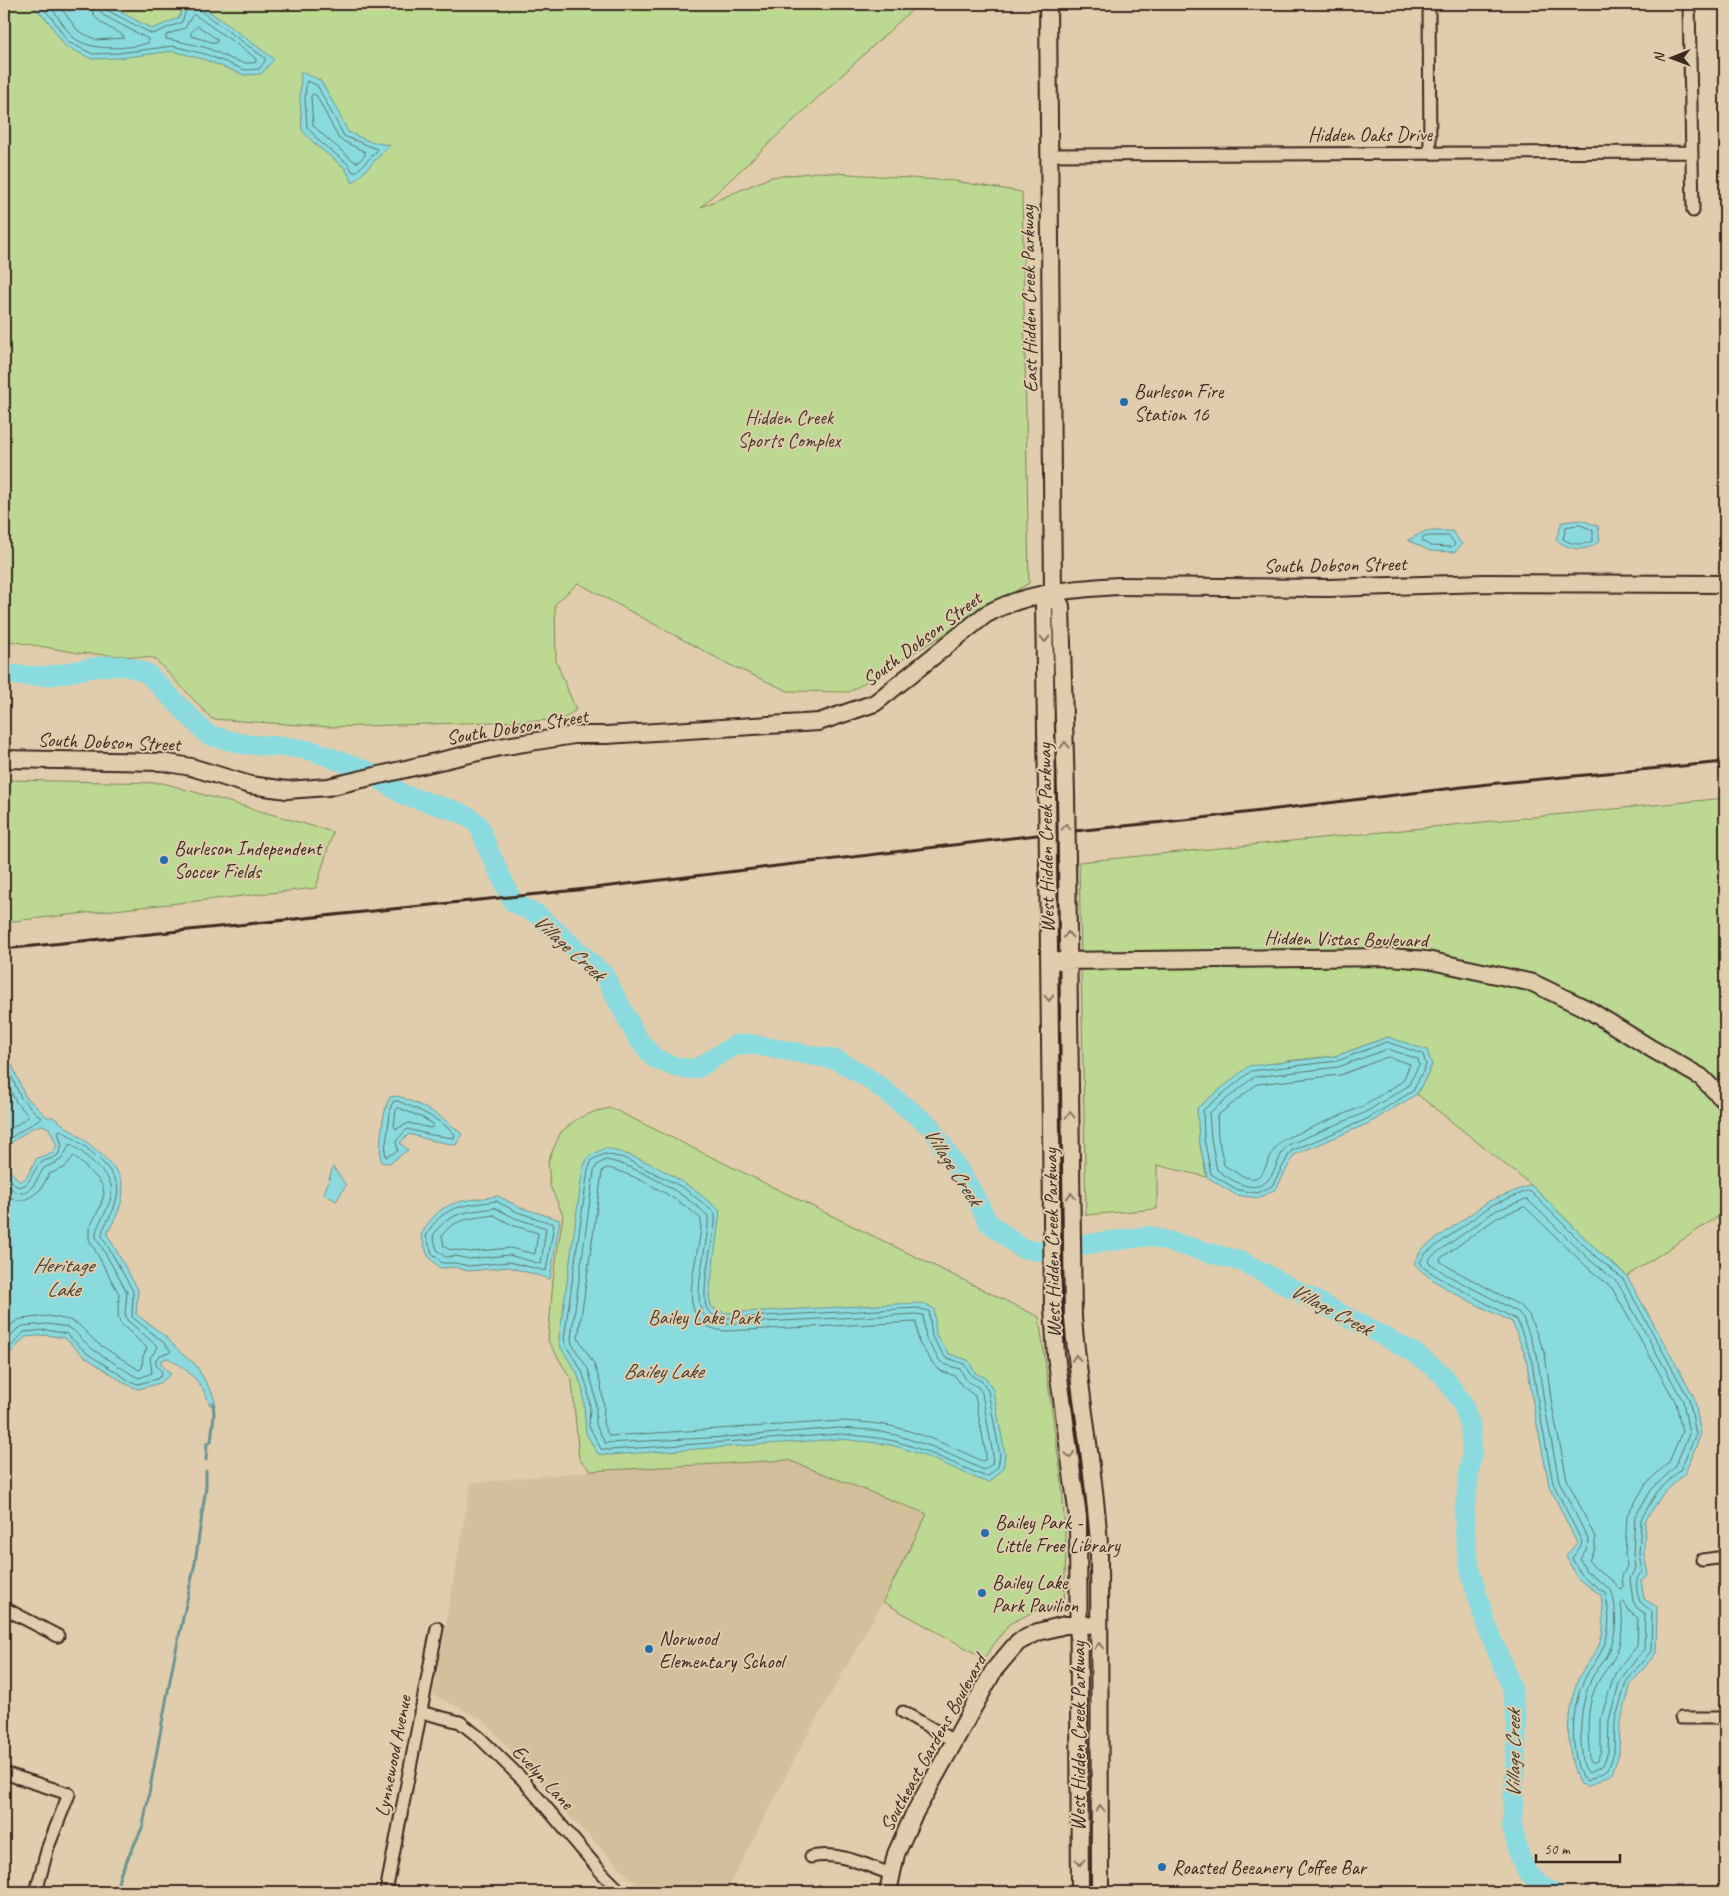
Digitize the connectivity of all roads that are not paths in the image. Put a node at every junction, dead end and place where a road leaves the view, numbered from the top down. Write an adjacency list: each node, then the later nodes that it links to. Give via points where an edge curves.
1 (1048, 4): 6 (main road, East Hidden Creek Parkway)
2 (1429, 4): 4 (street)
3 (1690, 4): 5 (street)
4 (1430, 152): 5 (street, Hidden Oaks Drive); 6 (street, Hidden Oaks Drive)
5 (1692, 152): 7 (street)
6 (1049, 155): 9 (main road, East Hidden Creek Parkway)
7 (1693, 211)
8 (1725, 584): 9 (main road, South Dobson Street, via 1484,583 1329,588 1119,586)
9 (1053, 593): 10 (main road, South Dobson Street, via 1030,597 985,615 874,703 819,722 574,735 500,747 328,787 286,790 250,786 191,766 162,762); 11 (main road, West Hidden Creek Parkway, one-way to 9, bridge, via 1061,606); 12 (main road, West Hidden Creek Parkway, one-way to 12, bridge, via 1044,606)
10 (4, 760)
11 (1069, 961): 12 (main road, Hidden Vistas Boulevard); 13 (main road, Hidden Vistas Boulevard, via 1380,957 1427,960 1533,984 1589,1010 1701,1077); 18 (main road, West Hidden Creek Parkway, one-way to 11, via 1096,1506 1073,1318)
12 (1049, 962): 17 (main road, West Hidden Creek Parkway, one-way to 17, via 1053,1308 1062,1406 1078,1517)
13 (1725, 1101)
14 (1725, 1558): 15 (street)
15 (1702, 1560)
16 (4, 1608): 20 (street)
17 (1079, 1625): 18 (main road, Southeast Gardens Boulevard); 25 (main road, Southeast Gardens Boulevard, via 1038,1632 1018,1642 994,1670); 33 (main road, West Hidden Creek Parkway, one-way to 33)
18 (1098, 1625): 34 (main road, West Hidden Creek Parkway, one-way to 18)
19 (437, 1628): 21 (street, Lynnewood Avenue)
20 (58, 1636)
21 (420, 1712): 30 (street, Lynnewood Avenue); 31 (street, Evelyn Lane, via 460,1722 480,1738 522,1779)
22 (903, 1712): 25 (street)
23 (1682, 1718): 24 (street)
24 (1725, 1718)
25 (954, 1741): 28 (main road, Southeast Gardens Boulevard, via 913,1816)
26 (4, 1773): 29 (street, via 69,1794 48,1847)
27 (811, 1857): 28 (street, via 831,1854)
28 (891, 1874): 32 (main road, Southeast Gardens Boulevard)
29 (36, 1892)
30 (386, 1892)
31 (621, 1892)
32 (888, 1892)
33 (1080, 1892)
34 (1100, 1892)

